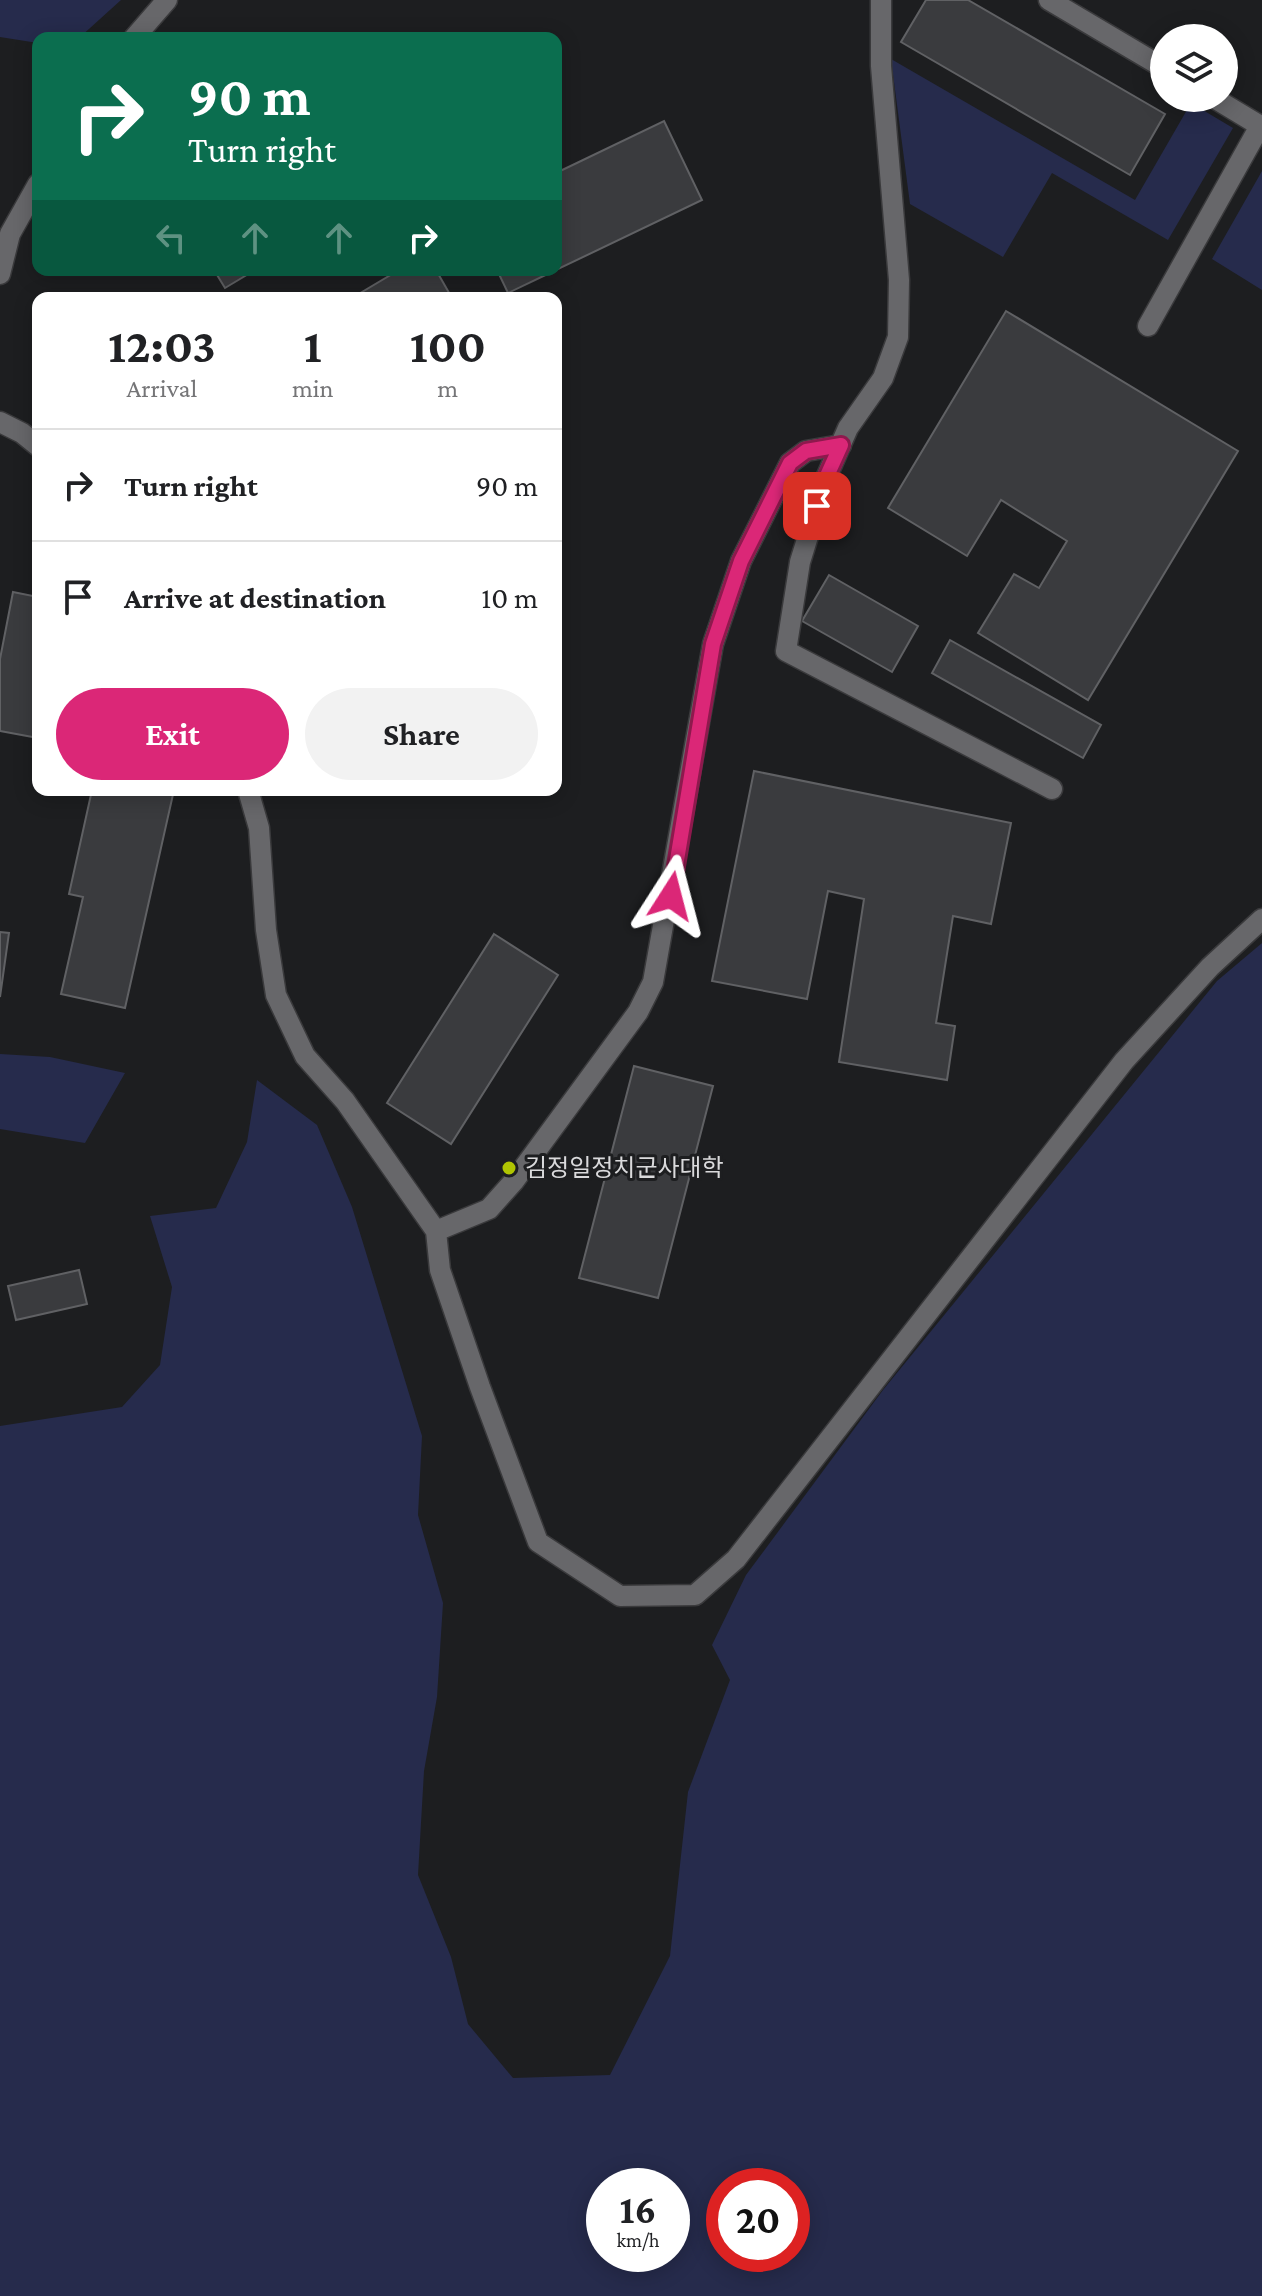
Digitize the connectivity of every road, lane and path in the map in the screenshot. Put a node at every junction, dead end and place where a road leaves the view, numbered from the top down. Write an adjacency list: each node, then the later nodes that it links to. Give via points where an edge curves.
1 (167, 0): 4 (lane)
2 (881, 0): 13 (lane, via 898,337 883,378)
3 (1049, 0): 5 (lane)
4 (139, 32)
5 (1150, 60)
6 (1238, 112): 7 (lane)
7 (1261, 126): 10 (lane)
8 (32, 195): 9 (lane, via 10,234)
9 (0, 274)
10 (1148, 326)
11 (0, 422): 12 (lane)
12 (32, 441)
13 (841, 445): 14 (lane, via 800,562 786,651); 17 (lane, via 806,451 790,463 741,561 713,644 671,896 653,982 638,1012 489,1209)
14 (1052, 789)
15 (250, 796): 17 (lane, via 259,828 276,995 305,1056 345,1101)
16 (1262, 919): 17 (lane, via 1124,1061 736,1559 695,1595 620,1596 538,1542 440,1270)
17 (436, 1231)

